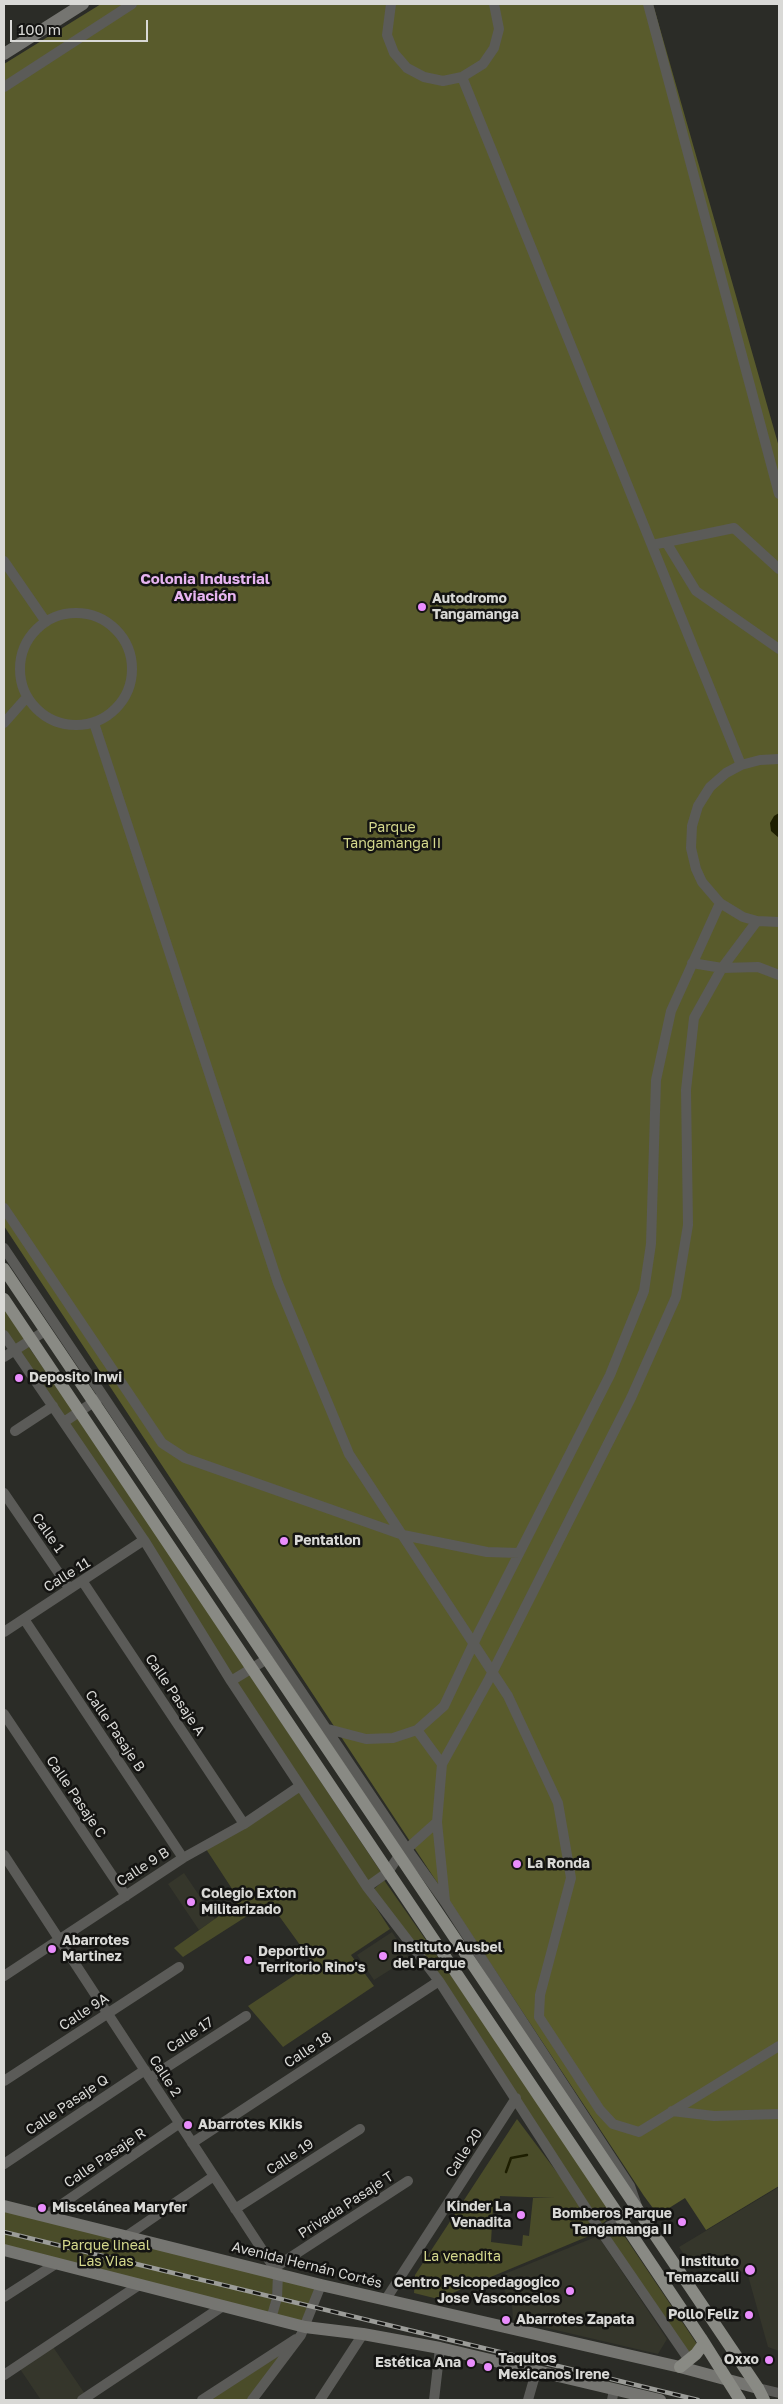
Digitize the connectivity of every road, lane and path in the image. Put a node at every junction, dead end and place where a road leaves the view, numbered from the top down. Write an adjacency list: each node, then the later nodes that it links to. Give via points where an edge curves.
1 (83, 4): 6 (main road)
2 (132, 4): 8 (street)
3 (390, 4): 7 (street, via 387,35 394,53 407,68 424,77 443,81)
4 (494, 4): 7 (street, via 499,29 494,48 483,64)
5 (648, 4): 9 (street)
6 (4, 54)
7 (462, 77): 11 (street)
8 (4, 87)
9 (779, 494)
10 (666, 542): 11 (street); 13 (street, via 734,528); 15 (street, via 696,590)
11 (652, 545): 20 (street)
12 (4, 562): 14 (street)
13 (779, 569)
14 (46, 622): 16 (street, via 34,632 21,659 20,674); 18 (street, via 78,614 95,617 111,626 123,639 130,655 130,686 112,712)
15 (779, 648)
16 (28, 697): 17 (street); 18 (street, via 51,719 67,724)
17 (4, 723)
18 (94, 723): 42 (street, via 278,1283 349,1454)
19 (779, 759): 20 (street)
20 (741, 765): 21 (street, via 710,787 698,806 692,826 691,848 696,869)
21 (720, 903): 22 (street, via 743,917); 24 (street)
22 (757, 921): 23 (street); 25 (street)
23 (779, 922)
24 (692, 963): 25 (street); 44 (street, via 671,1011 656,1080 651,1244 644,1291 610,1375)
25 (722, 968): 26 (street, via 758,967); 52 (street, via 694,1018 686,1090 688,1225 676,1297 631,1398)
26 (779, 975)
27 (4, 1208): 42 (street, via 162,1443 185,1458)
28 (4, 1248): 36 (street)
29 (4, 1269): 31 (main road)
30 (4, 1299): 33 (main road)
31 (45, 1331): 33 (street); 36 (main road)
32 (4, 1335): 34 (street)
33 (31, 1340): 34 (street); 38 (main road)
34 (14, 1351): 35 (street); 37 (street)
35 (4, 1357)
36 (98, 1399): 38 (street); 50 (main road); 56 (street)
37 (53, 1406): 39 (street); 40 (street)
38 (80, 1412): 39 (street); 51 (main road)
39 (64, 1422): 43 (street)
40 (15, 1431)
41 (4, 1494): 46 (street, Calle 1)
42 (403, 1535): 44 (street, via 487,1552); 49 (street)
43 (144, 1540): 45 (street, Calle 11); 53 (street)
44 (519, 1553): 49 (street)
45 (83, 1582): 46 (street, Calle 11); 61 (street, Calle Pasaje A)
46 (70, 1588): 47 (street, Calle 11)
47 (24, 1619): 48 (street, Calle 11); 63 (street, Calle Pasaje B)
48 (4, 1632)
49 (474, 1643): 52 (street); 57 (street, via 444,1706)
50 (267, 1659): 51 (street); 55 (main road)
51 (252, 1669): 53 (street); 65 (main road)
52 (491, 1673): 58 (street); 80 (street, via 508,1696 558,1803 571,1878 540,1995 539,2017 600,2110 614,2124 639,2132)
53 (231, 1681): 59 (street)
54 (4, 1714): 67 (street, Calle Pasaje C)
55 (308, 1722): 56 (street); 62 (main road)
56 (326, 1729): 57 (street, via 366,1739 393,1738); 62 (street)
57 (417, 1730): 58 (street)
58 (442, 1764): 60 (street)
59 (300, 1786): 61 (street, Calle 9 B); 66 (street)
60 (436, 1822): 62 (street); 68 (street)
61 (244, 1824): 63 (street, Calle 9 B)
62 (403, 1853): 65 (street); 68 (street); 69 (main road)
63 (182, 1858): 67 (street, Calle 9 B)
64 (5, 1859): 70 (street, Calle 2)
65 (388, 1872): 66 (street); 92 (main road)
66 (367, 1887): 73 (street)
67 (126, 1896): 70 (street, Calle 9 B)
68 (445, 1902): 69 (street)
69 (459, 1935): 90 (main road)
70 (59, 1937): 72 (street, Calle 9 B); 74 (street, Calle 2)
71 (179, 1967): 74 (street, Calle 9A)
72 (4, 1976)
73 (439, 1981): 79 (street); 84 (street, Calle 18)
74 (108, 2012): 77 (street, Calle 2); 78 (street, Calle 9A)
75 (246, 2016): 77 (street, Calle 17)
76 (779, 2046): 80 (street)
77 (147, 2074): 82 (street, Calle 2); 85 (street, Calle Pasaje Q)
78 (4, 2081)
79 (516, 2098): 93 (street); 101 (street, Calle 20)
80 (672, 2112): 81 (street, via 714,2116)
81 (779, 2114)
82 (180, 2123): 84 (street, Calle 2); 91 (street, Calle Pasaje R)
83 (360, 2129): 89 (street, Calle 19)
84 (192, 2143): 86 (street, Calle 2)
85 (4, 2164)
86 (214, 2176): 89 (street, Calle 2); 94 (street)
87 (408, 2181): 97 (street, Privada Pasaje T)
88 (4, 2206): 91 (main road, Avenida Hernán Cortés)
89 (235, 2209): 97 (street, Calle 2)
90 (638, 2209): 92 (street); 112 (main road)
91 (46, 2215): 94 (main road, Avenida Hernán Cortés)
92 (620, 2218): 93 (street); 106 (main road)
93 (601, 2231): 108 (street)
94 (128, 2235): 97 (main road, Avenida Hernán Cortés)
95 (4, 2250): 96 (main road)
96 (57, 2263): 98 (main road); 100 (street)
97 (276, 2271): 99 (main road, Avenida Hernán Cortés); 103 (street, via 277,2298)
98 (139, 2285): 102 (main road); 110 (street)
99 (321, 2285): 101 (main road, Avenida Hernán Cortés); 104 (street)
100 (4, 2297)
101 (386, 2299): 108 (main road, Avenida Hernán Cortés)
102 (223, 2306): 103 (main road); 116 (street)
103 (271, 2318): 104 (main road)
104 (303, 2331): 105 (main road); 117 (street); 118 (street)
105 (363, 2334): 107 (main road); 119 (street)
106 (704, 2343): 108 (main road); 111 (main road)
107 (440, 2348): 109 (main road); 120 (street)
108 (684, 2364): 111 (main road, Avenida Hernán Cortés)
109 (536, 2372): 114 (main road); 121 (street)
110 (4, 2375)
111 (728, 2379): 112 (main road, Avenida Hernán Cortés); 123 (main road)
112 (758, 2388): 113 (street, Avenida Hernán Cortés); 124 (main road)
113 (779, 2393)
114 (613, 2395): 115 (main road)
115 (647, 2399): 122 (main road)
116 (82, 2400)
117 (202, 2400)
118 (252, 2400)
119 (320, 2400)
120 (434, 2400)
121 (528, 2400)
122 (660, 2400)
123 (740, 2400)
124 (764, 2400)

